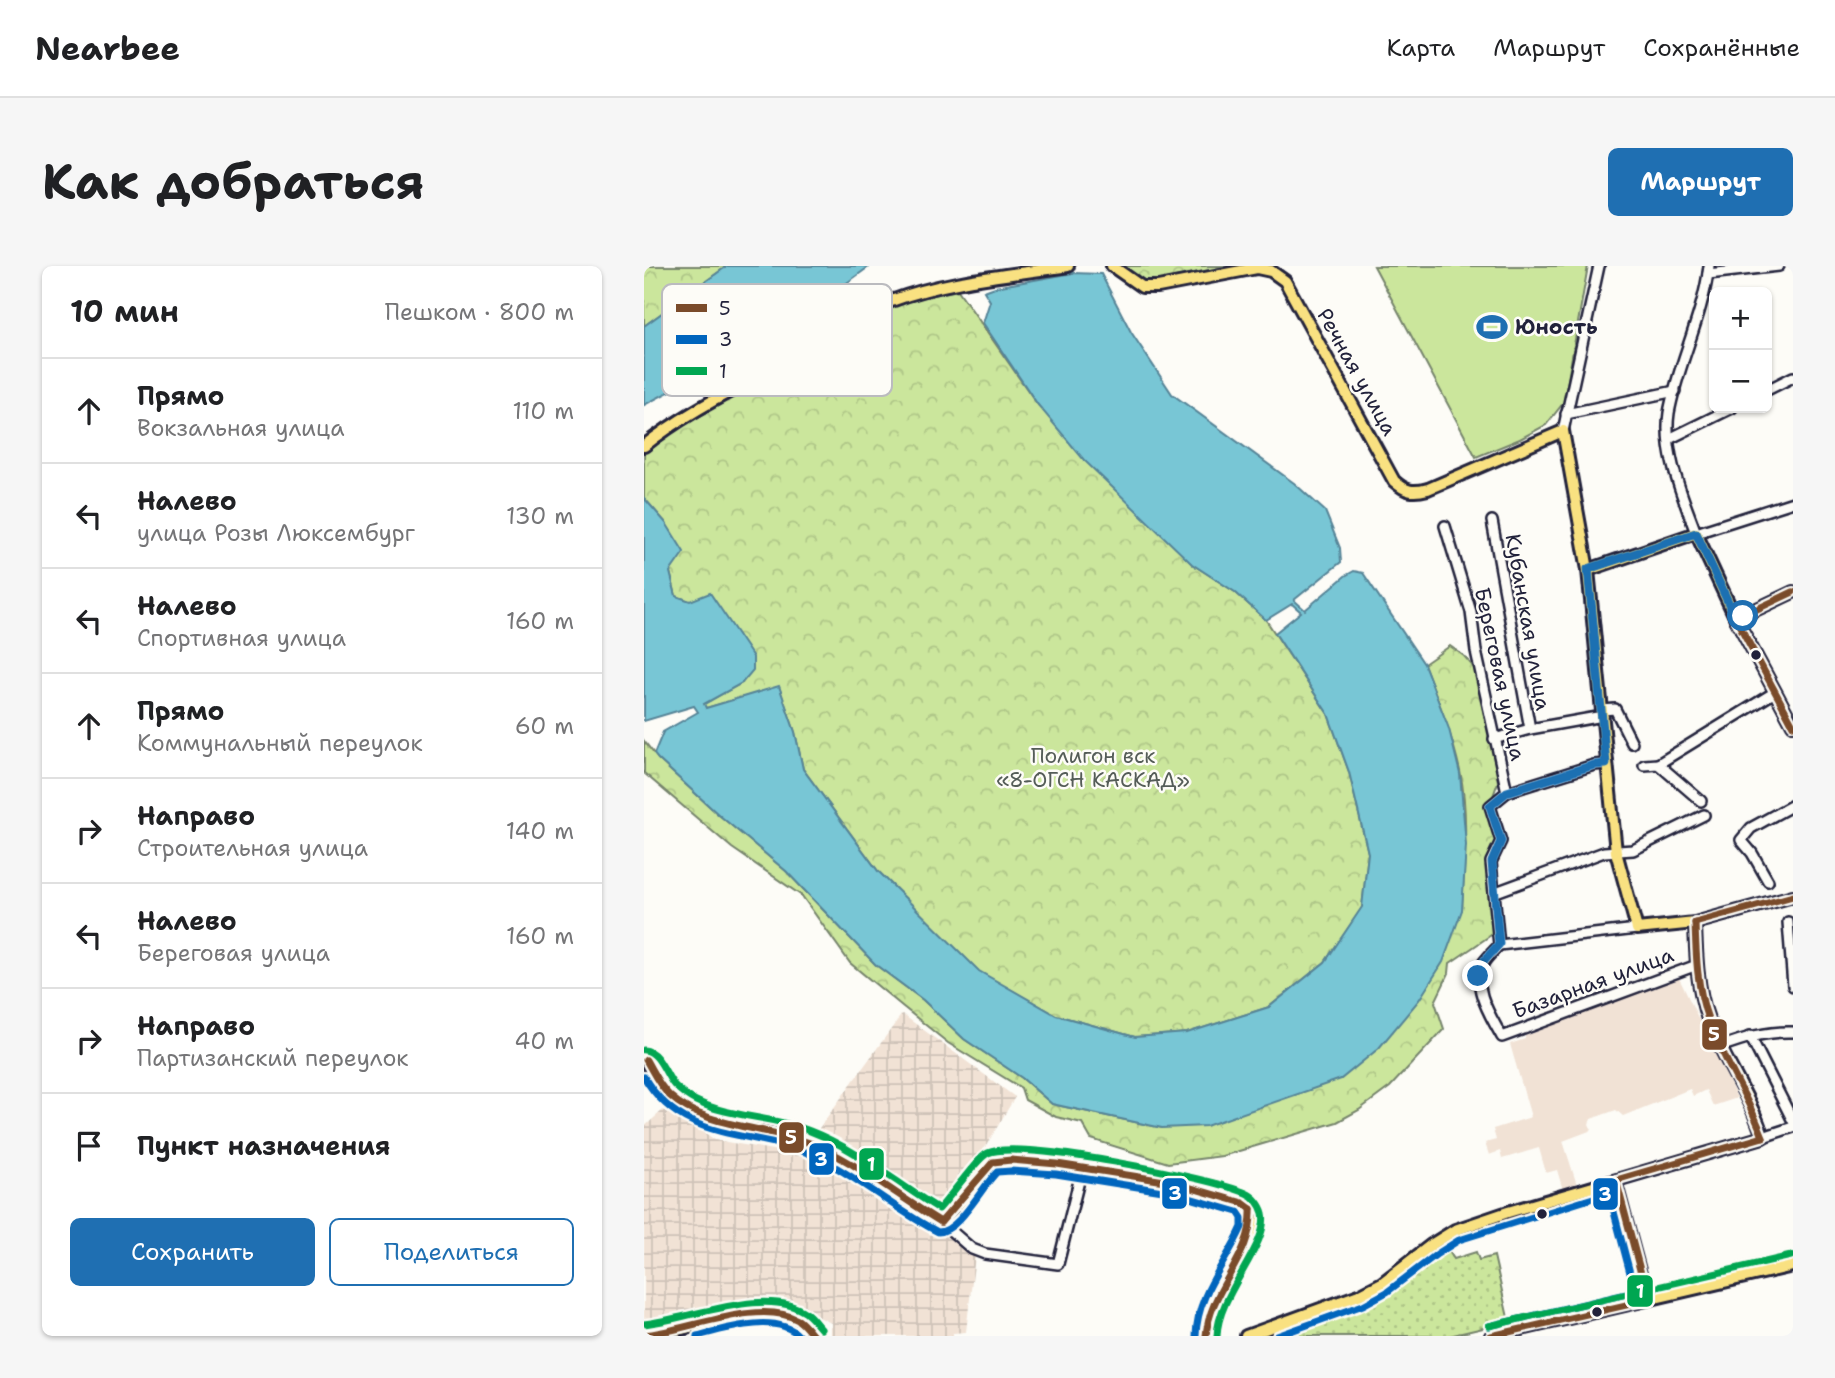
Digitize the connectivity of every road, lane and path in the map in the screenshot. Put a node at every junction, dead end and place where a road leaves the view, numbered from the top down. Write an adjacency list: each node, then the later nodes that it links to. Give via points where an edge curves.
1 (1068, 266): 6 (main road, via 936,287)
2 (1112, 266): 13 (main road, Речная улица, via 1142,287 1257,268 1285,281 1403,490 1428,489)
3 (1599, 266): 12 (street)
4 (1779, 266): 5 (street)
5 (1708, 270): 9 (street)
6 (892, 300)
7 (1793, 377): 8 (street)
8 (1772, 388)
9 (1675, 391): 12 (street); 14 (street)
10 (720, 396): 15 (main road)
11 (1722, 413): 14 (street)
12 (1566, 414): 13 (street)
13 (1563, 431): 20 (main road)
14 (1669, 439): 19 (street)
15 (644, 446)
16 (1793, 502): 19 (street)
17 (1492, 520): 27 (street, Кубанская улица)
18 (1445, 526): 28 (street, Береговая улица, via 1471,612)
19 (1696, 533): 20 (main road); 22 (main road)
20 (1588, 569): 25 (main road)
21 (1793, 592): 22 (main road)
22 (1736, 619): 23 (main road)
23 (1775, 692): 24 (main road); 31 (street)
24 (1790, 712): 26 (main road)
25 (1603, 713): 27 (street); 29 (street, via 1615,709); 30 (main road)
26 (1793, 726)
27 (1530, 729): 28 (street)
28 (1494, 739): 33 (street, Береговая улица)
29 (1632, 743)
30 (1606, 764): 33 (street); 37 (main road)
31 (1658, 764): 32 (street); 34 (street)
32 (1644, 765)
33 (1507, 792): 39 (street, Береговая улица, via 1490,806 1501,841 1492,862)
34 (1701, 801)
35 (1793, 805): 38 (street, via 1751,828 1741,840)
36 (1704, 815): 37 (street, via 1633,850)
37 (1616, 852): 39 (street, via 1604,852); 43 (main road)
38 (1768, 881)
39 (1496, 892): 44 (street, Береговая улица)
40 (1793, 896): 42 (main road)
41 (1788, 922): 46 (street)
42 (1695, 923): 43 (main road); 45 (main road, Базарная улица)
43 (1637, 929): 44 (street)
44 (1499, 944): 45 (street, Базарная улица, via 1478,976 1487,1010 1502,1037)
45 (1697, 965): 49 (main road, Базарная улица, via 1702,998)
46 (1793, 986)
47 (1793, 1032): 48 (street)
48 (1750, 1036): 49 (street); 51 (street)
49 (1720, 1047): 53 (main road, Базарная улица)
50 (645, 1060): 56 (main road, via 669,1096 687,1108 805,1140)
51 (1793, 1121)
52 (1793, 1127): 53 (street)
53 (1763, 1137): 55 (main road)
54 (1082, 1168): 56 (main road, via 1032,1161 993,1162); 56 (street, via 1058,1264 985,1254 972,1249); 61 (main road, via 1171,1182 1251,1209 1250,1235 1212,1305)
55 (1616, 1180): 58 (street); 62 (main road, via 1455,1230 1359,1295)
56 (941, 1222)
57 (1793, 1266): 58 (main road)
58 (1648, 1300): 63 (main road)
59 (644, 1335): 60 (main road, via 773,1314 800,1321)
60 (813, 1336)
61 (1206, 1336)
62 (1246, 1336)
63 (1491, 1336)

